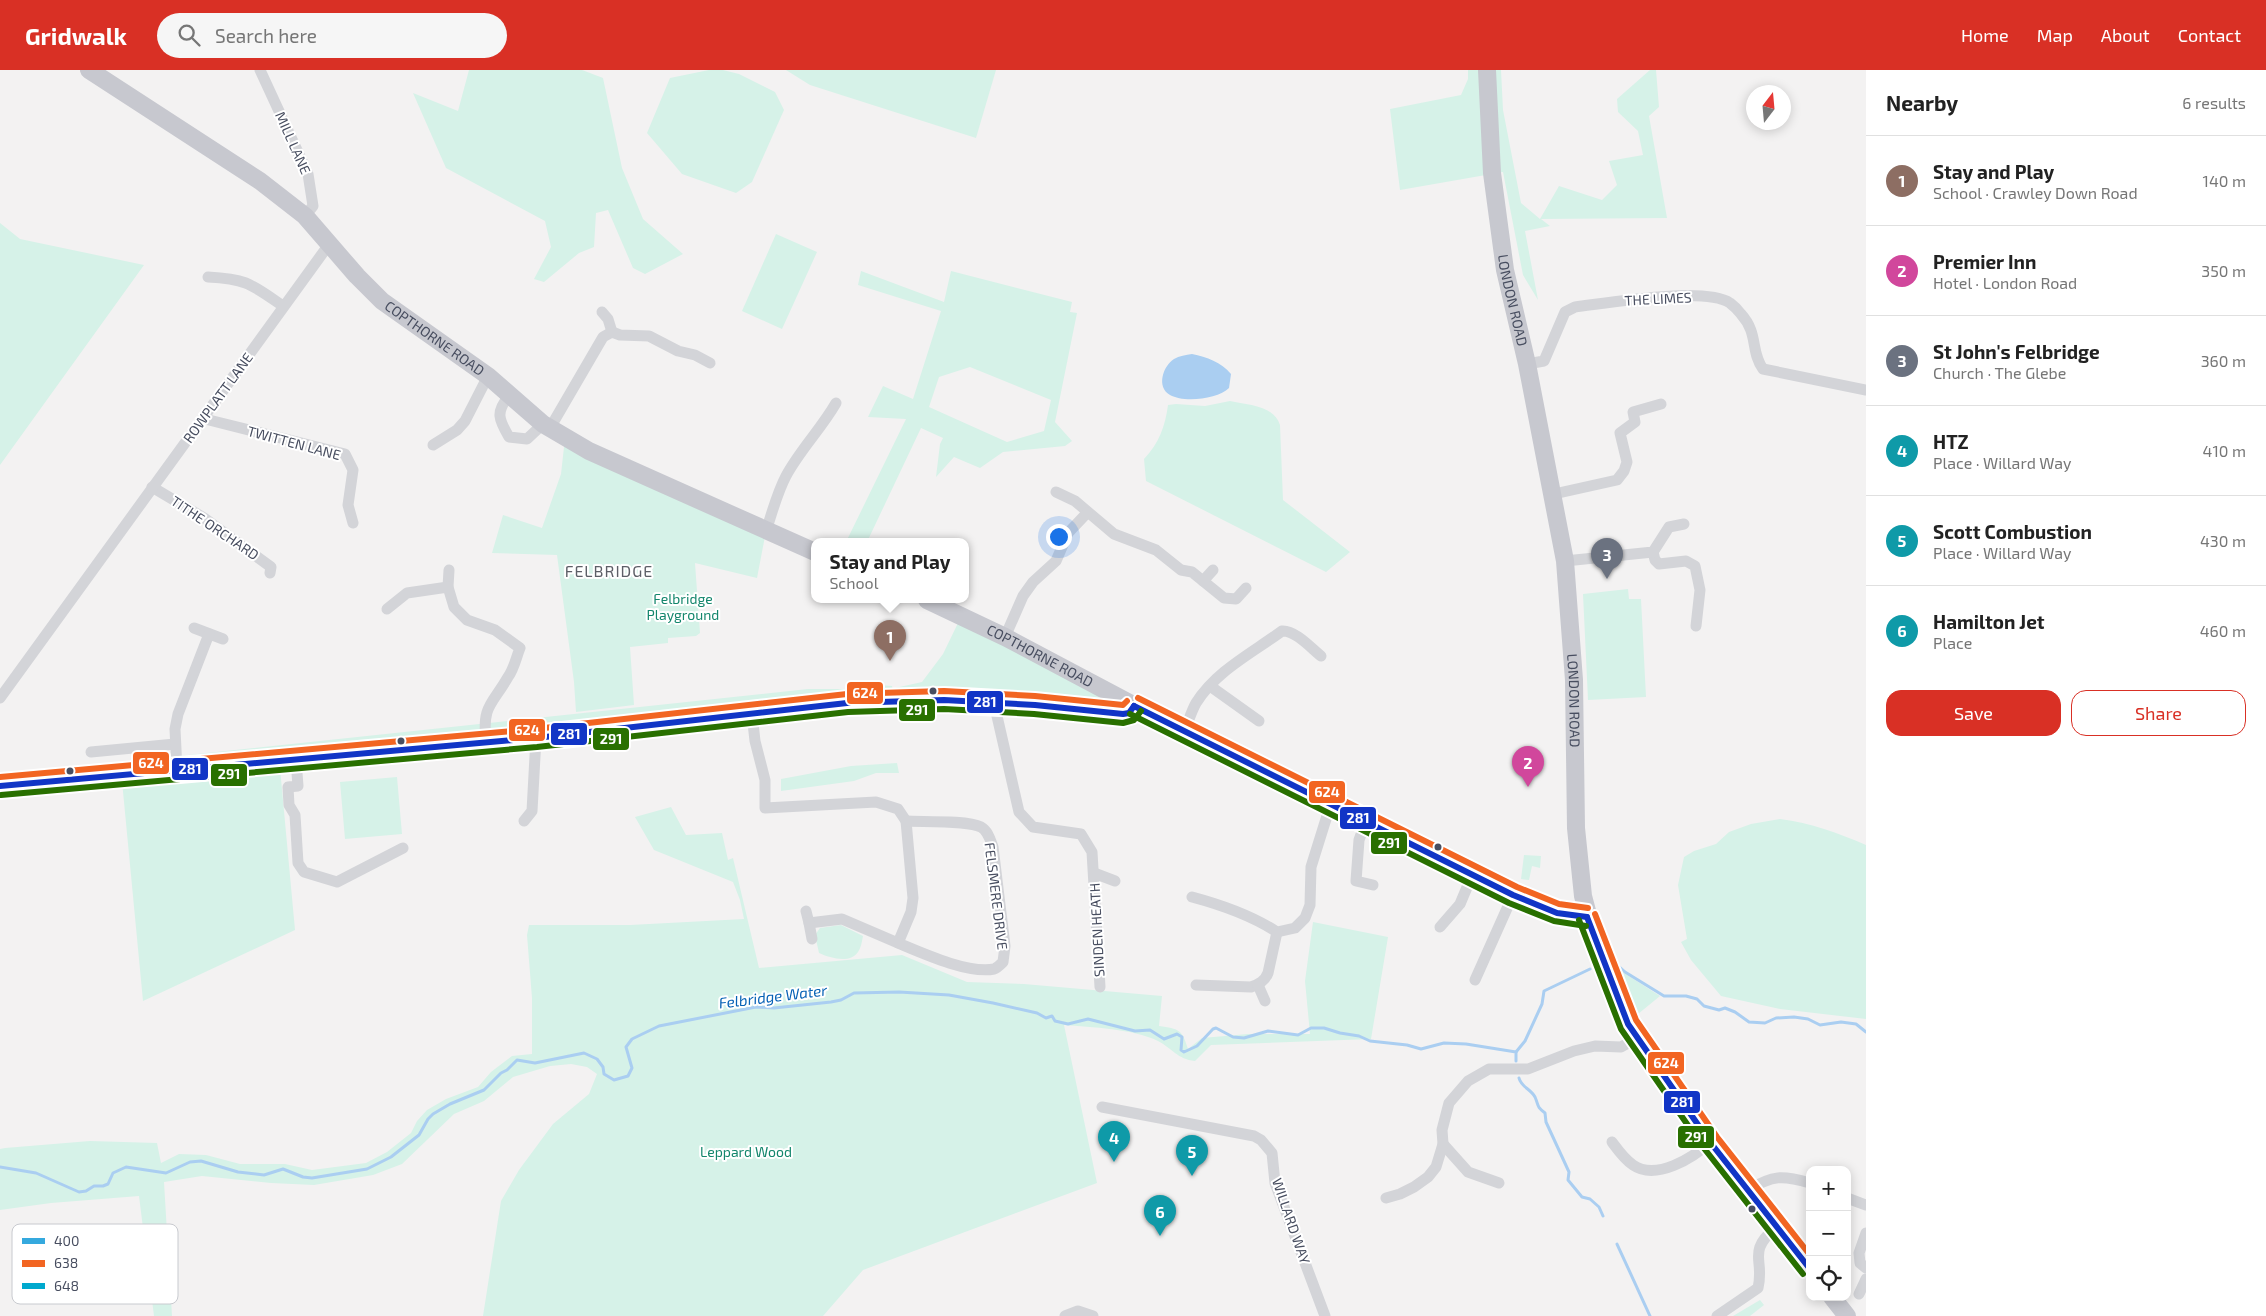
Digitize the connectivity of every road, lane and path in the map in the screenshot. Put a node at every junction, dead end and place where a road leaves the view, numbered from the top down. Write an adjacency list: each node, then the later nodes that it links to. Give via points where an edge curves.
1 (89, 70): 4 (highway, COPTHORNE ROAD, via 260,181)
2 (260, 70): 4 (street, MILL LANE, via 308,174 313,206)
3 (1487, 70): 11 (highway, LONDON ROAD, via 1492,173 1505,270)
4 (305, 216): 5 (highway, COPTHORNE ROAD)
5 (330, 243): 7 (street, ROWPLATT LANE); 12 (highway, COPTHORNE ROAD, via 382,301)
6 (208, 277): 7 (street, via 249,283)
7 (283, 306): 17 (street, ROWPLATT LANE)
8 (602, 312): 9 (street)
9 (612, 332): 10 (street, via 649,336); 18 (street, via 603,337)
10 (710, 363)
11 (1528, 364): 13 (street, THE LIMES, via 1544,361 1565,312 1575,307 1667,296 1712,297 1730,303 1742,314 1752,329 1758,362 1763,370); 22 (highway, LONDON ROAD)
12 (488, 376): 14 (highway, COPTHORNE ROAD); 19 (street, via 465,421)
13 (1866, 390)
14 (509, 396): 18 (highway, COPTHORNE ROAD); 18 (street, via 501,404 499,420 509,437 528,439)
15 (836, 403): 26 (street, via 785,478)
16 (1661, 404): 22 (street, via 1633,412 1635,422 1620,433 1627,462 1617,480)
17 (204, 417): 20 (street, ROWPLATT LANE); 24 (street, TWITTEN LANE, via 345,454 353,470 348,505)
18 (546, 426): 26 (highway, COPTHORNE ROAD, via 589,451)
19 (433, 445)
20 (152, 487): 32 (street, TITHE ORCHARD, via 204,518 271,566); 45 (street, ROWPLATT LANE)
21 (1056, 492): 23 (street, via 1075,501)
22 (1554, 494): 29 (highway, LONDON ROAD)
23 (1087, 513): 33 (street, via 1114,534 1156,550 1181,570 1192,572); 41 (street, via 1068,533 1056,561 1023,596)
24 (353, 523)
25 (1684, 524): 28 (street, via 1669,527)
26 (766, 531): 27 (highway, COPTHORNE ROAD)
27 (811, 550)
28 (1653, 552): 29 (street); 38 (street, via 1654,560 1659,564 1686,561 1695,566 1700,590)
29 (1565, 561): 70 (highway, LONDON ROAD, via 1574,680 1577,847)
30 (449, 570): 34 (street)
31 (1213, 570): 33 (street)
32 (270, 573)
33 (1203, 581): 35 (street, via 1230,600)
34 (448, 588): 37 (street, via 407,593); 52 (street, via 454,606 467,620 495,630 520,648 509,677 485,714)
35 (1246, 588)
36 (933, 603): 41 (highway, COPTHORNE ROAD)
37 (387, 609)
38 (1696, 626)
39 (194, 628): 40 (street)
40 (209, 634): 42 (street); 53 (street, via 178,714)
41 (1005, 637): 47 (highway, COPTHORNE ROAD)
42 (223, 639)
43 (1320, 656): 44 (street, via 1287,630 1282,631 1240,658)
44 (1210, 686): 49 (street); 50 (street, via 1196,704)
45 (0, 698)
46 (994, 703): 47 (street, via 1123,714 1130,713); 48 (street, via 856,702); 63 (street, SINDEN HEATH, via 1019,812 1033,827 1081,834 1092,852)
47 (1134, 706): 50 (highway, COPTHORNE ROAD)
48 (752, 714): 51 (street); 60 (street, via 765,780 764,808 876,802 898,809)
49 (1258, 721)
50 (1184, 732): 58 (highway, COPTHORNE ROAD)
51 (536, 738): 52 (street); 59 (street, via 532,811)
52 (486, 741): 55 (street)
53 (175, 744): 54 (street); 56 (street)
54 (91, 752)
55 (296, 760): 56 (street); 62 (street, via 303,786 288,788 289,805 294,815 298,863 304,872 337,882)
56 (177, 770): 57 (street)
57 (0, 786)
58 (1332, 804): 61 (highway, COPTHORNE ROAD); 73 (street, via 1310,867 1310,904 1306,918 1295,928)
59 (524, 821)
60 (906, 821): 75 (street, via 913,898 911,912); 75 (street, FELSMERE DRIVE, via 962,823 980,826 988,833 993,847 1005,946 1003,962 994,969 957,966)
61 (1366, 821): 64 (highway, COPTHORNE ROAD); 66 (street, via 1359,840 1356,881)
62 (403, 848)
63 (1094, 873): 65 (street, SINDEN HEATH); 79 (street, SINDEN HEATH)
64 (1473, 873): 67 (highway, COPTHORNE ROAD); 72 (street, via 1460,904)
65 (1115, 881)
66 (1374, 885)
67 (1513, 895): 70 (highway, COPTHORNE ROAD, via 1557,913); 76 (street)
68 (1192, 897): 73 (street, via 1218,904)
69 (806, 911): 71 (street)
70 (1587, 917): 81 (highway, LONDON ROAD, via 1628,1024)
71 (809, 924): 74 (street); 75 (street, via 842,919)
72 (1440, 927)
73 (1276, 932): 78 (street, via 1268,973)
74 (812, 939)
75 (898, 943)
76 (1474, 980)
77 (1196, 985): 78 (street)
78 (1258, 985): 80 (street)
79 (1100, 986)
80 (1265, 1001)
81 (1637, 1038): 84 (highway, LONDON ROAD); 85 (street, via 1621,1047 1595,1046 1574,1051 1528,1069 1489,1069 1468,1081 1448,1103 1442,1130)
82 (1102, 1107): 101 (street, WILLARD WAY, via 1261,1140 1272,1153 1275,1183)
83 (1612, 1142): 84 (street, via 1630,1163 1646,1170 1680,1164)
84 (1710, 1142): 88 (highway, LONDON ROAD)
85 (1443, 1144): 87 (street, via 1468,1172); 89 (street, via 1436,1167 1428,1176 1400,1194)
86 (1806, 1182): 88 (street, via 1787,1176 1767,1179)
87 (1499, 1183)
88 (1748, 1190): 92 (highway, LONDON ROAD)
89 (1386, 1198)
90 (1851, 1199): 91 (street)
91 (1866, 1205)
92 (1776, 1226): 94 (highway, LONDON ROAD); 102 (street, via 1765,1237 1757,1254 1758,1288)
93 (1866, 1233): 95 (street, via 1859,1253 1860,1263)
94 (1806, 1264)
95 (1866, 1268)
96 (1866, 1279): 97 (street)
97 (1859, 1294)
98 (1835, 1301): 103 (highway)
99 (1064, 1316): 100 (street, via 1078,1311)
100 (1093, 1316)
101 (1325, 1316)
102 (1717, 1316)
103 (1847, 1316)

